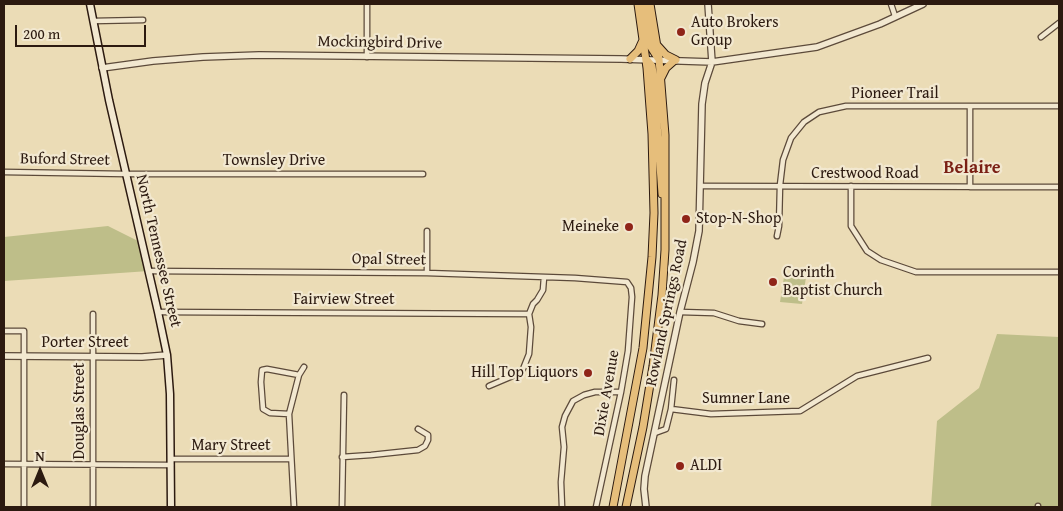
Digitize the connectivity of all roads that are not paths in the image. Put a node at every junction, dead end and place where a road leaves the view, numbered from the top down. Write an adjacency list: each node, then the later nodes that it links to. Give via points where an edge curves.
1 (90, 4): 11 (main road, North Tennessee Street)
2 (367, 4): 16 (street)
3 (638, 4): 14 (main road)
4 (645, 4): 19 (main road, via 651,47)
5 (650, 4): 15 (main road)
6 (708, 4): 21 (street, Rowland Springs Road)
7 (891, 4): 9 (street)
8 (923, 4): 9 (street, Mockingbird Drive)
9 (895, 16): 21 (street, Mockingbird Drive, via 817,47)
10 (143, 20): 11 (street)
11 (93, 21): 22 (main road, North Tennessee Street)
12 (1059, 23): 13 (street)
13 (1041, 37)
14 (643, 39): 17 (main road); 18 (main road)
15 (656, 43): 19 (main road); 20 (main road)
16 (367, 56): 17 (street, Mockingbird Drive); 22 (street, Mockingbird Drive, via 203,56)
17 (630, 59): 18 (street, Mockingbird Drive)
18 (646, 59): 19 (street, Mockingbird Drive); 34 (main road, via 652,69 662,196); 76 (main road, via 654,184 651,278 638,380)
19 (659, 59): 20 (street, Mockingbird Drive); 23 (main road)
20 (675, 60): 21 (street, Mockingbird Drive); 23 (main road, via 666,68)
21 (712, 62): 29 (street, Rowland Springs Road, via 703,97)
22 (102, 68): 27 (main road, North Tennessee Street)
23 (661, 81): 34 (main road)
24 (970, 106): 25 (street, Pioneer Trail); 30 (street, Pioneer Trail, via 846,106 819,112 804,122 791,138 783,160); 32 (street)
25 (1059, 106)
26 (4, 172): 27 (street, Buford Street)
27 (126, 174): 28 (street, Townsley Drive); 37 (main road, North Tennessee Street)
28 (423, 174)
29 (700, 186): 30 (street, Crestwood Road); 43 (street, Rowland Springs Road, via 697,240)
30 (780, 186): 31 (street, Crestwood Road); 36 (street, Pioneer Trail)
31 (851, 186): 32 (street, Crestwood Road); 39 (street, via 852,226 867,250 881,260 916,272)
32 (970, 187): 33 (street, Crestwood Road)
33 (1059, 187)
34 (666, 210): 77 (main road, via 656,347)
35 (427, 231): 38 (street)
36 (777, 236)
37 (149, 271): 38 (street, Opal Street); 42 (main road, North Tennessee Street)
38 (427, 272): 40 (street, Opal Street)
39 (1059, 272)
40 (544, 277): 41 (street, Opal Street); 45 (street, via 543,290)
41 (629, 283): 57 (street, Dixie Avenue, via 632,301)
42 (158, 312): 45 (street, Fairview Street); 48 (main road, North Tennessee Street)
43 (680, 312): 46 (street, via 714,313); 62 (street, Rowland Springs Road)
44 (93, 314): 51 (street, Douglas Street)
45 (529, 314): 56 (street, via 529,354 523,369)
46 (762, 324)
47 (4, 331): 50 (street, via 24,331)
48 (167, 355): 51 (street, Porter Street); 65 (main road, North Tennessee Street)
49 (4, 356): 50 (street, Porter Street)
50 (23, 356): 51 (street, Porter Street); 67 (street)
51 (93, 357): 68 (street, Douglas Street)
52 (928, 358): 59 (street, Sumner Lane, via 857,376 800,411 711,414)
53 (304, 366): 54 (street)
54 (299, 375): 60 (street); 60 (street, via 262,370 263,408)
55 (674, 380): 59 (street)
56 (489, 386)
57 (621, 392): 74 (street, via 584,395 573,401 565,416 562,427); 75 (street, Dixie Avenue)
58 (344, 395): 63 (street)
59 (671, 409): 62 (street, via 666,429)
60 (289, 414): 64 (street)
61 (418, 429): 63 (street, via 428,435 428,440 418,450)
62 (655, 433): 78 (street, Rowland Springs Road, via 644,489)
63 (342, 457): 73 (street)
64 (292, 459): 65 (street, Mary Street); 72 (street)
65 (171, 462): 68 (street, Mary Street); 71 (main road, North Tennessee Street)
66 (4, 464): 67 (street, Mary Street)
67 (24, 464): 68 (street, Mary Street); 69 (street)
68 (93, 464): 70 (street, Douglas Street)
69 (24, 507)
70 (93, 507)
71 (171, 507)
72 (294, 507)
73 (342, 507)
74 (562, 507)
75 (596, 507)
76 (613, 507)
77 (626, 507)
78 (646, 507)

